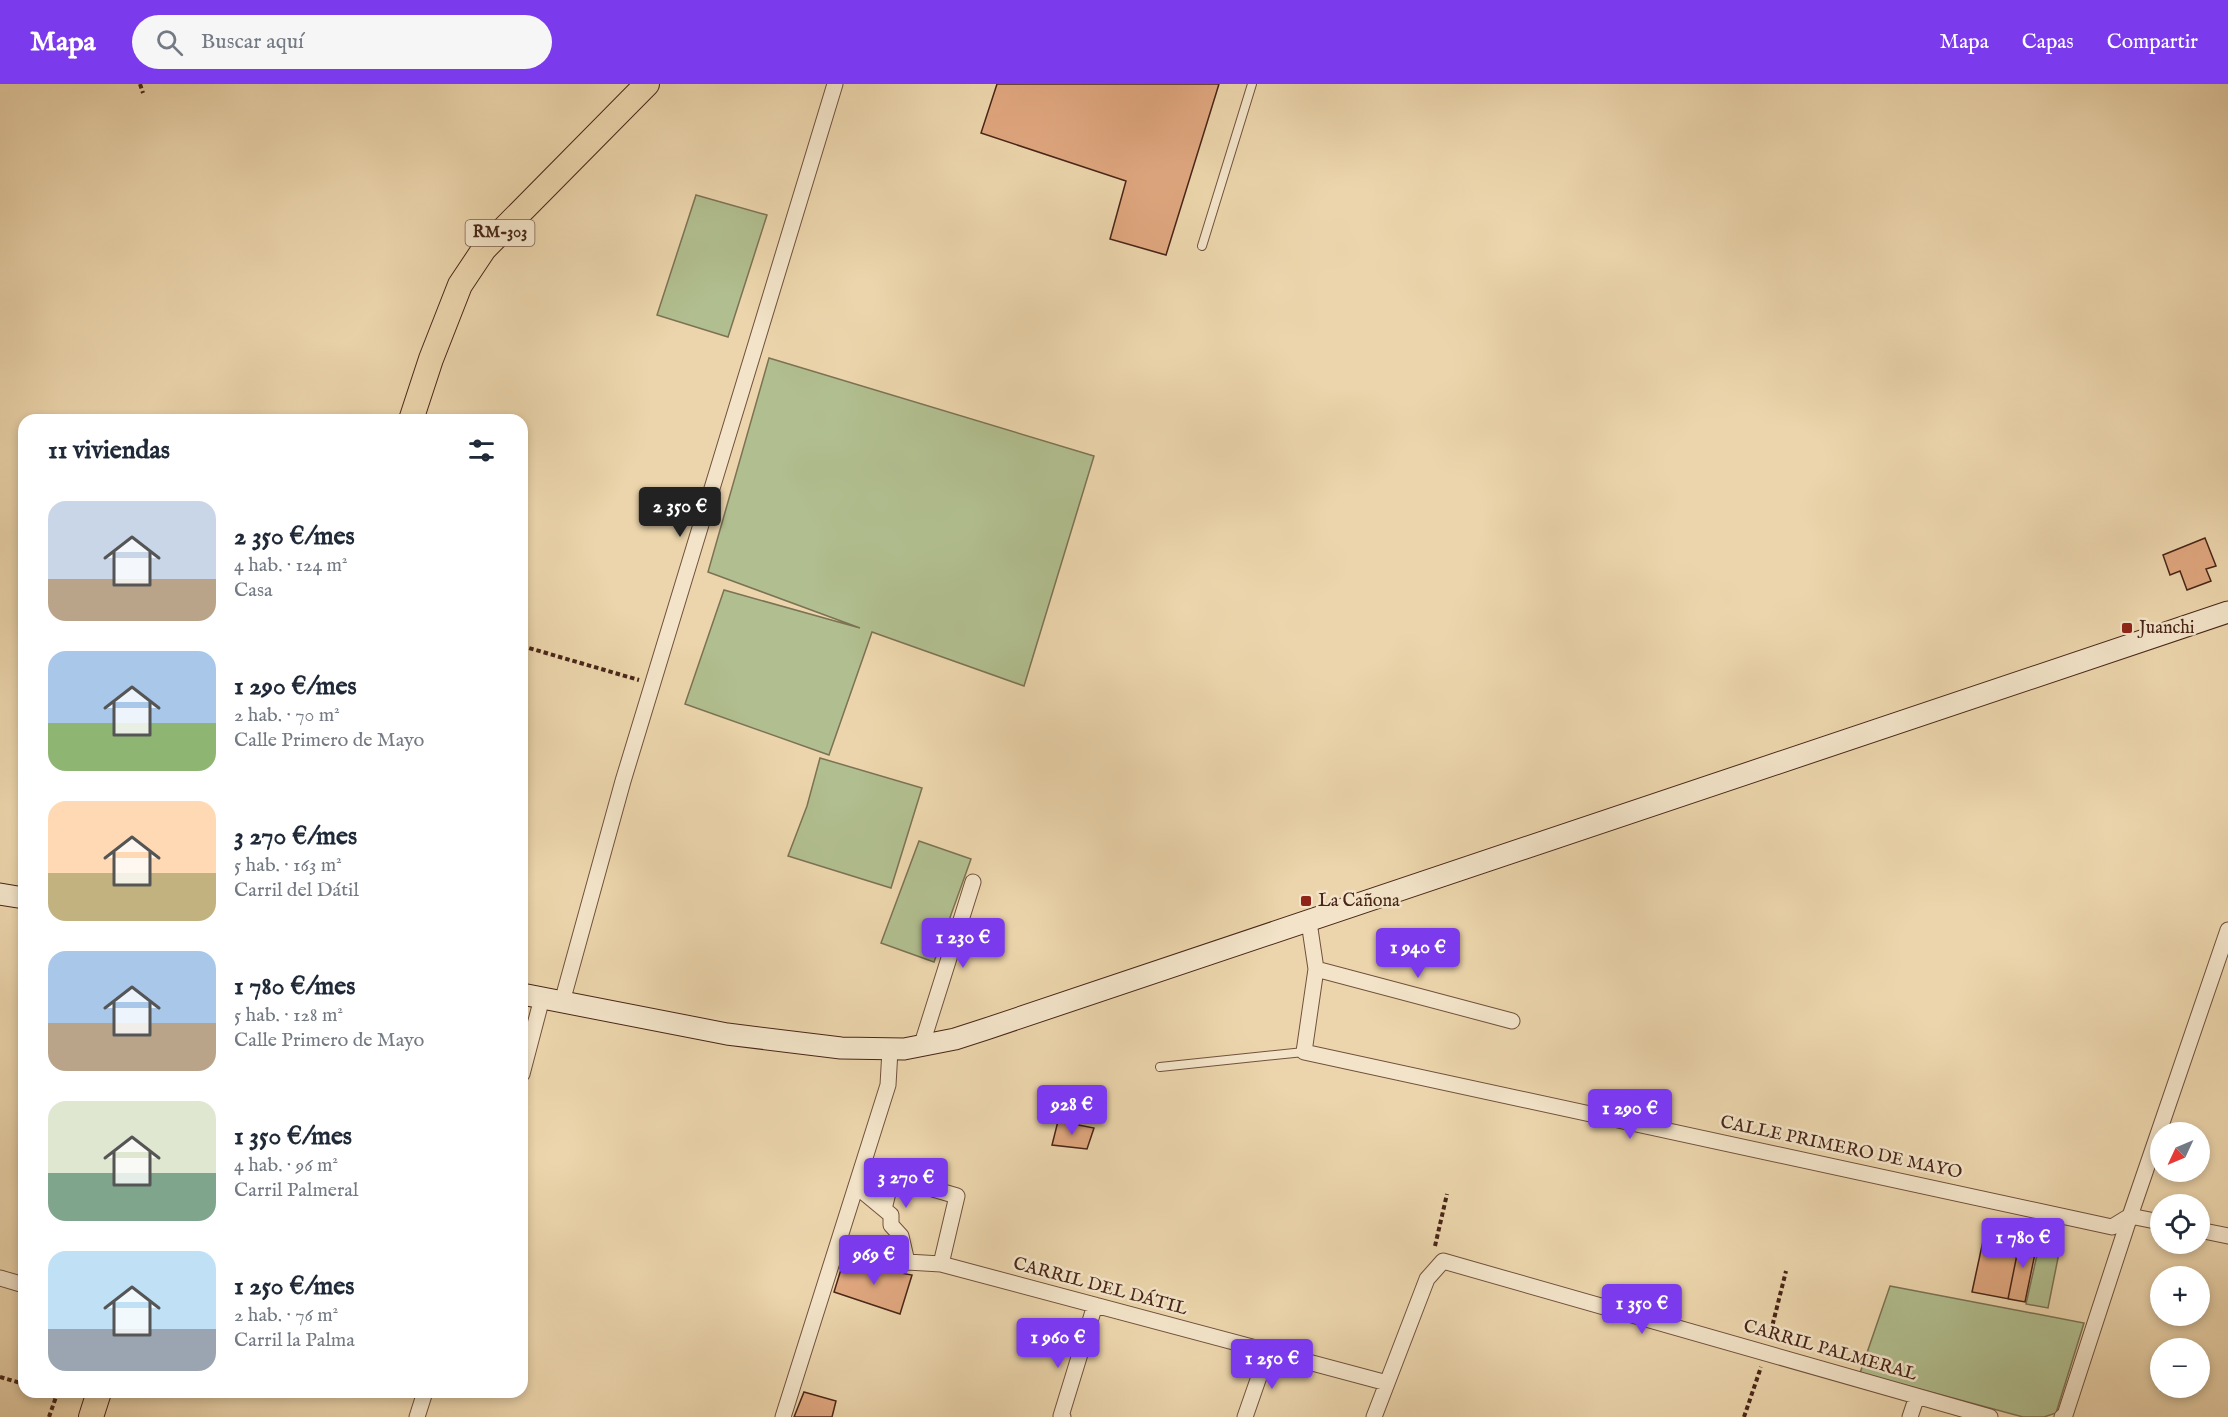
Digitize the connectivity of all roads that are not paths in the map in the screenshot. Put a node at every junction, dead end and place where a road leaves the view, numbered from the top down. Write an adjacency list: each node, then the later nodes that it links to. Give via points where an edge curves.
1 (647, 84): 5 (highway, RM-303, via 484,249 460,285)
2 (835, 84): 13 (street, via 623,781)
3 (1252, 84): 4 (lane)
4 (1202, 246)
5 (413, 414)
6 (2228, 612): 10 (main road)
7 (973, 882): 15 (street)
8 (0, 894): 9 (main road)
9 (18, 897)
10 (1309, 922): 12 (street); 15 (main road)
11 (2228, 930): 22 (street)
12 (1316, 969): 14 (street); 18 (street)
13 (542, 998): 16 (main road, via 737,1035 806,1045); 17 (street)
14 (1512, 1021)
15 (921, 1047): 16 (main road)
16 (890, 1050): 20 (street, via 888,1085)
17 (528, 1051)
18 (1304, 1052): 19 (lane); 22 (street, CALLE PRIMERO DE MAYO, via 2112,1227)
19 (1160, 1067)
20 (856, 1186): 21 (street); 26 (street)
21 (884, 1209): 27 (street, via 901,1236); 28 (street, via 892,1177 957,1196)
22 (2130, 1216): 23 (street); 45 (street)
23 (2150, 1220)
24 (2210, 1232): 25 (street)
25 (2228, 1236)
26 (837, 1249): 27 (street, CARRIL DEL DÁTIL, via 887,1263); 39 (street)
27 (907, 1262): 28 (street, CARRIL DEL DÁTIL)
28 (941, 1264): 31 (street, CARRIL DEL DÁTIL)
29 (0, 1278): 30 (street)
30 (18, 1283)
31 (1095, 1305): 32 (street, CARRIL DEL DÁTIL); 40 (street, via 1060,1416)
32 (1268, 1352): 33 (street, CARRIL DEL DÁTIL); 41 (street)
33 (1387, 1383): 34 (street, CARRIL PALMERAL, via 1427,1279 1443,1261); 42 (street, CARRIL PALMERAL)
34 (1917, 1396): 43 (street); 44 (street, CARRIL PALMERAL)
35 (97, 1398): 37 (highway)
36 (423, 1398): 38 (street)
37 (91, 1417)
38 (417, 1417)
39 (783, 1417)
40 (1063, 1417)
41 (1245, 1417)
42 (1374, 1417)
43 (1910, 1417)
44 (1990, 1417)
45 (2062, 1417)

